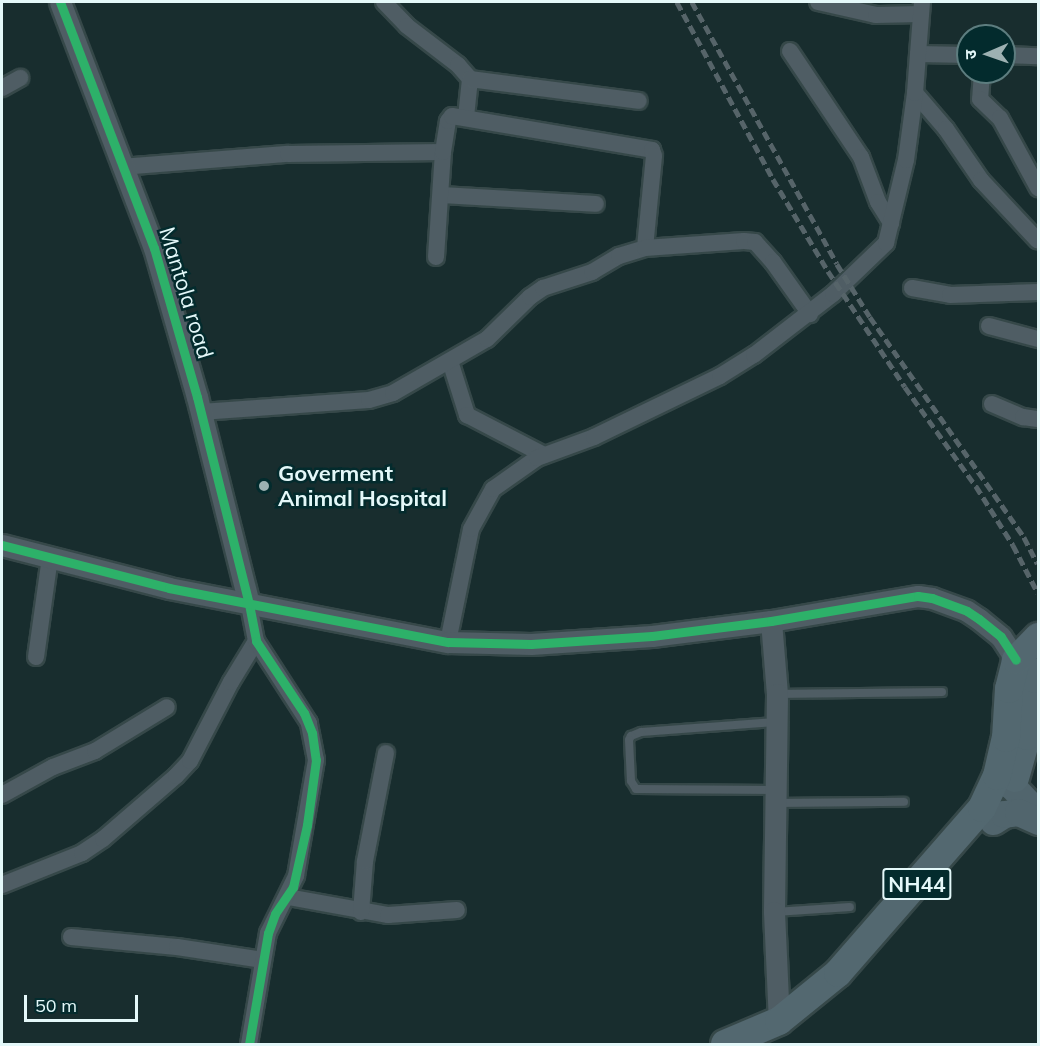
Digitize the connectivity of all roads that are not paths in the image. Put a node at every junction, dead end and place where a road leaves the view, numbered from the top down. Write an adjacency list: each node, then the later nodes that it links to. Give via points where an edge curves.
1 (60, 2): 18 (street, Mantola road)
2 (384, 2): 11 (street)
3 (818, 2): 4 (street, via 876,15)
4 (922, 8): 6 (street)
5 (790, 51): 22 (street, via 859,153 878,202)
6 (918, 54): 7 (street); 14 (street)
7 (956, 55)
8 (1016, 55): 9 (street)
9 (1038, 56)
10 (20, 78): 13 (street)
11 (470, 79): 15 (street); 16 (street)
12 (981, 84): 19 (street, via 980,99 1000,118)
13 (2, 88)
14 (915, 93): 22 (street, via 906,160); 23 (street, via 981,180)
15 (639, 100)
16 (466, 118): 17 (street, via 449,118); 24 (street, via 652,150)
17 (443, 152): 18 (street, via 288,154); 20 (street)
18 (121, 167): 33 (street, Mantola road, via 154,248)
19 (1038, 188)
20 (441, 195): 21 (street); 25 (street)
21 (596, 204)
22 (891, 223): 28 (street, via 886,243)
23 (1038, 241)
24 (645, 248): 28 (street, via 755,242); 31 (street, via 543,288 487,339)
25 (436, 256)
26 (912, 288): 27 (street, via 950,295)
27 (1038, 292)
28 (810, 314): 35 (street, via 720,376 594,437)
29 (989, 326): 30 (street)
30 (1038, 339)
31 (450, 361): 33 (street, via 401,390 369,400); 35 (street, via 467,414)
32 (992, 404): 34 (street)
33 (201, 412): 38 (street, Mantola road)
34 (1038, 419)
35 (544, 455): 41 (street, via 493,489 474,522)
36 (2, 545): 37 (street)
37 (50, 558): 38 (street); 43 (street)
38 (249, 604): 41 (street); 42 (street)
39 (771, 621): 41 (street, via 630,638 531,644); 44 (street, via 903,598 932,598 967,611 992,628); 46 (street)
40 (1036, 638): 44 (highway, NH44)
41 (448, 642)
42 (258, 645): 59 (street, via 231,682 190,761 176,776 82,853); 60 (street, via 304,713 315,746 307,825)
43 (36, 657)
44 (1027, 666): 48 (highway, NH44, via 1035,679); 52 (highway, NH44, via 1009,689)
45 (942, 692): 46 (lane)
46 (777, 694): 49 (street)
47 (167, 707): 53 (street, via 95,751 53,767)
48 (1030, 716): 50 (main road); 52 (highway, NH44, via 1028,736)
49 (777, 722): 54 (street); 54 (lane, via 641,732 629,740 631,781 636,789)
50 (1038, 752)
51 (386, 753): 63 (street, via 365,861)
52 (1004, 781): 56 (main road); 57 (highway, NH44); 67 (highway, NH44, via 838,973)
53 (2, 795)
54 (776, 796): 55 (lane); 64 (street)
55 (904, 802)
56 (1038, 814)
57 (993, 821): 58 (main road, via 1018,812); 67 (highway, NH44, via 834,998 789,1034)
58 (1038, 821)
59 (3, 881)
60 (288, 897): 63 (street); 66 (street, via 276,914)
61 (850, 907): 64 (lane)
62 (457, 910): 63 (street, via 387,915)
63 (361, 912)
64 (774, 912): 67 (street)
65 (70, 936): 66 (street)
66 (263, 960): 68 (street)
67 (773, 1033): 69 (highway, NH44)
68 (249, 1044)
69 (725, 1044)

